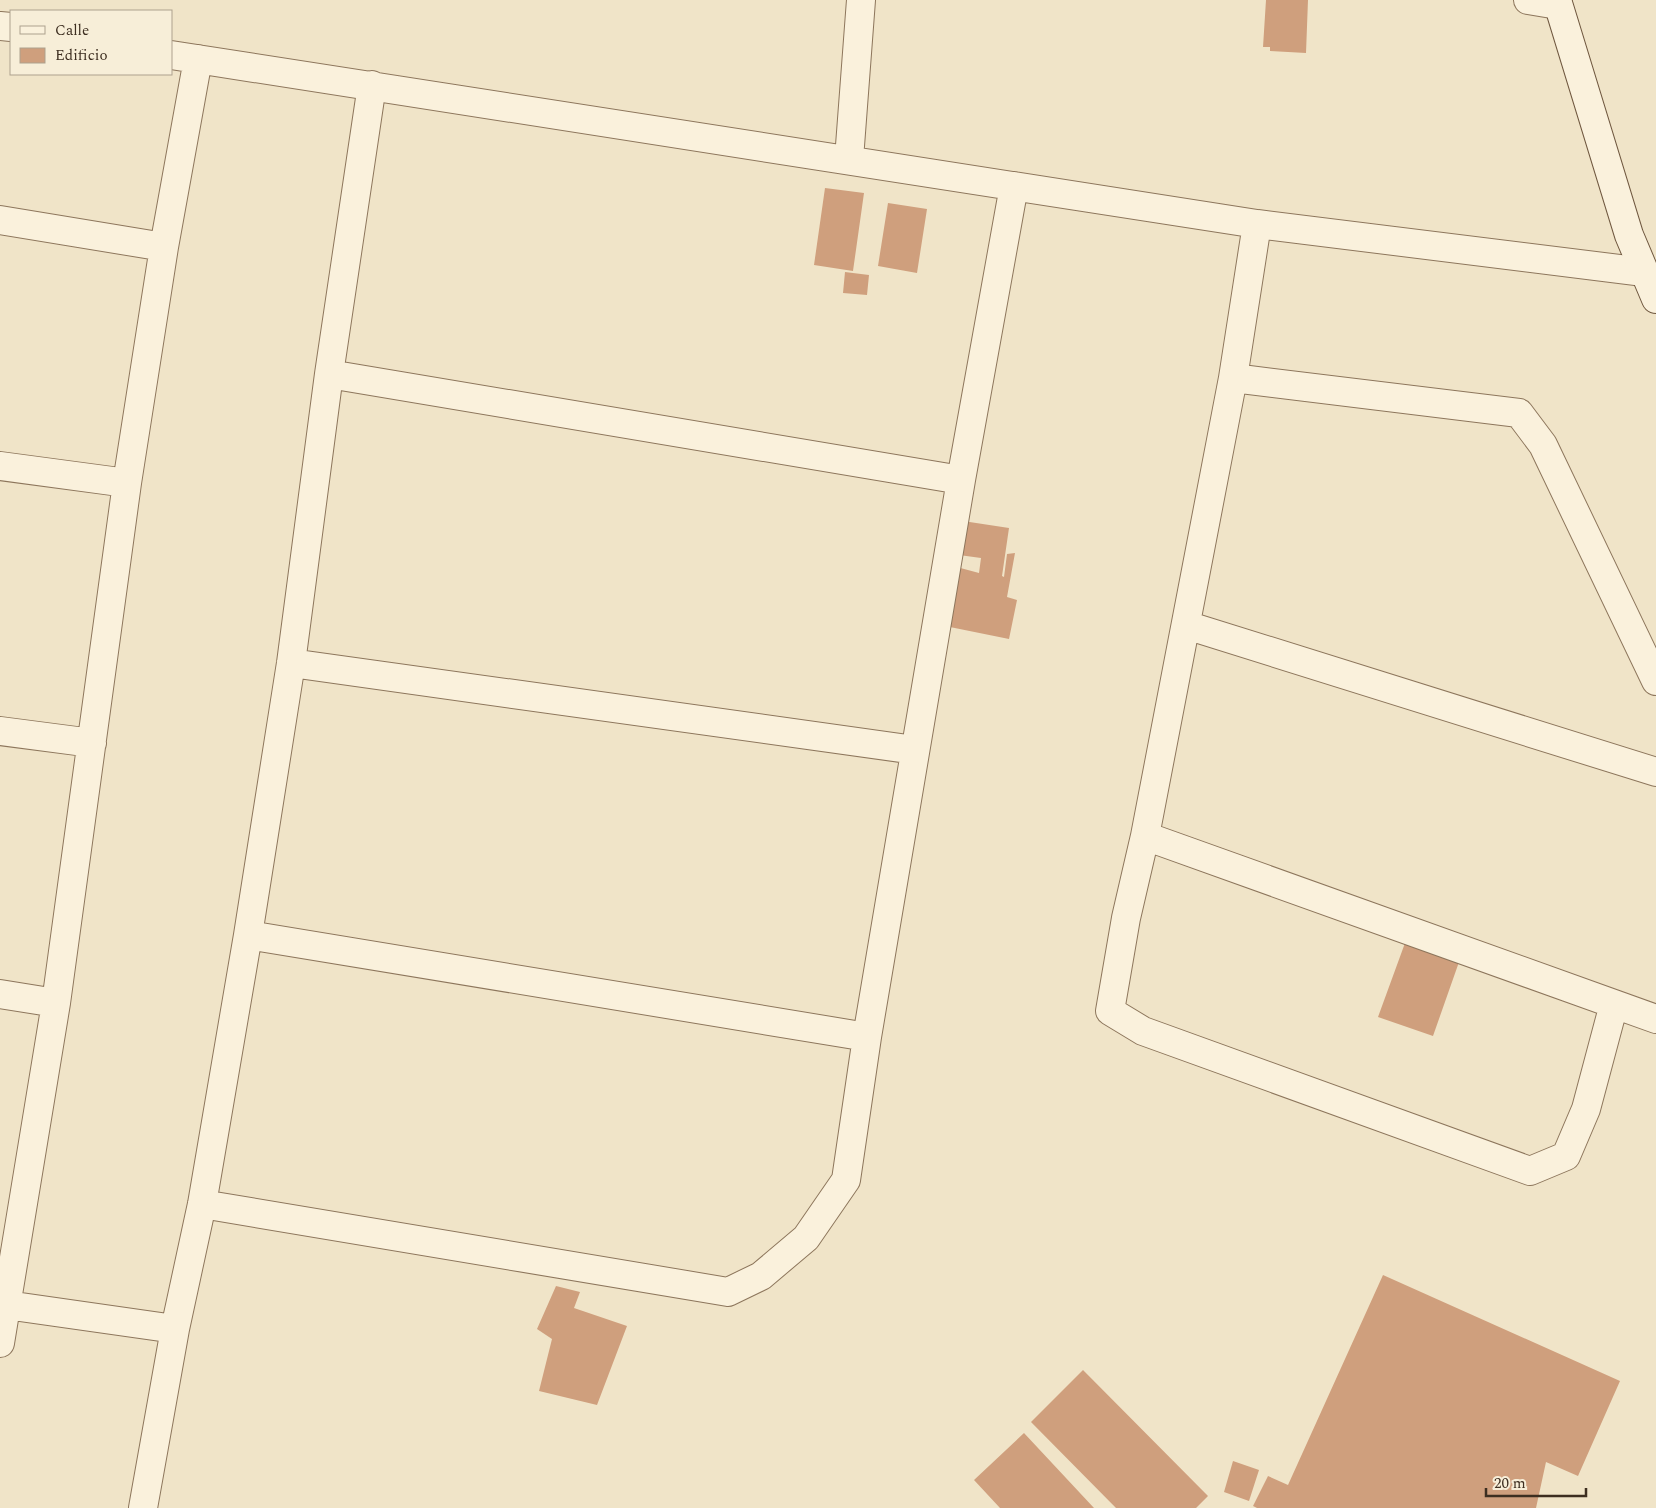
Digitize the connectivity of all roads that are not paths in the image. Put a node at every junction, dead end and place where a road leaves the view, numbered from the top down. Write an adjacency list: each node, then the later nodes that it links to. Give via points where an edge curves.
1 (862, 0): 7 (street)
2 (1528, 0): 3 (street)
3 (1557, 2): 12 (street, via 1629,235)
4 (172, 55): 5 (street)
5 (198, 59): 6 (street); 11 (street)
6 (372, 86): 7 (street); 14 (street)
7 (849, 159): 8 (street)
8 (1014, 186): 10 (street); 17 (street)
9 (0, 220): 11 (street)
10 (1257, 224): 12 (street); 15 (street)
11 (164, 247): 18 (street)
12 (1644, 272): 13 (street)
13 (1656, 299)
14 (329, 374): 17 (street); 20 (street)
15 (1233, 378): 19 (street); 21 (street, via 1519,413 1543,445)
16 (0, 466): 18 (street)
17 (961, 480): 24 (street)
18 (127, 483): 23 (street)
19 (1186, 625): 25 (street); 26 (street)
20 (291, 663): 24 (street); 27 (street)
21 (1656, 681)
22 (0, 731): 23 (street)
23 (92, 744): 29 (street)
24 (915, 750): 32 (street)
25 (1656, 772)
26 (1145, 836): 30 (street); 30 (street, via 1126,918 1110,1011 1143,1031 1530,1171 1566,1156 1586,1109)
27 (248, 935): 32 (street); 33 (street)
28 (0, 994): 29 (street)
29 (56, 1003): 34 (street)
30 (1614, 1004): 31 (street)
31 (1656, 1019)
32 (867, 1037): 33 (street, via 846,1180 806,1238 760,1276 728,1292)
33 (202, 1204): 35 (street)
34 (3, 1304): 35 (street); 36 (street)
35 (175, 1329): 37 (street)
36 (0, 1343)
37 (143, 1508)

